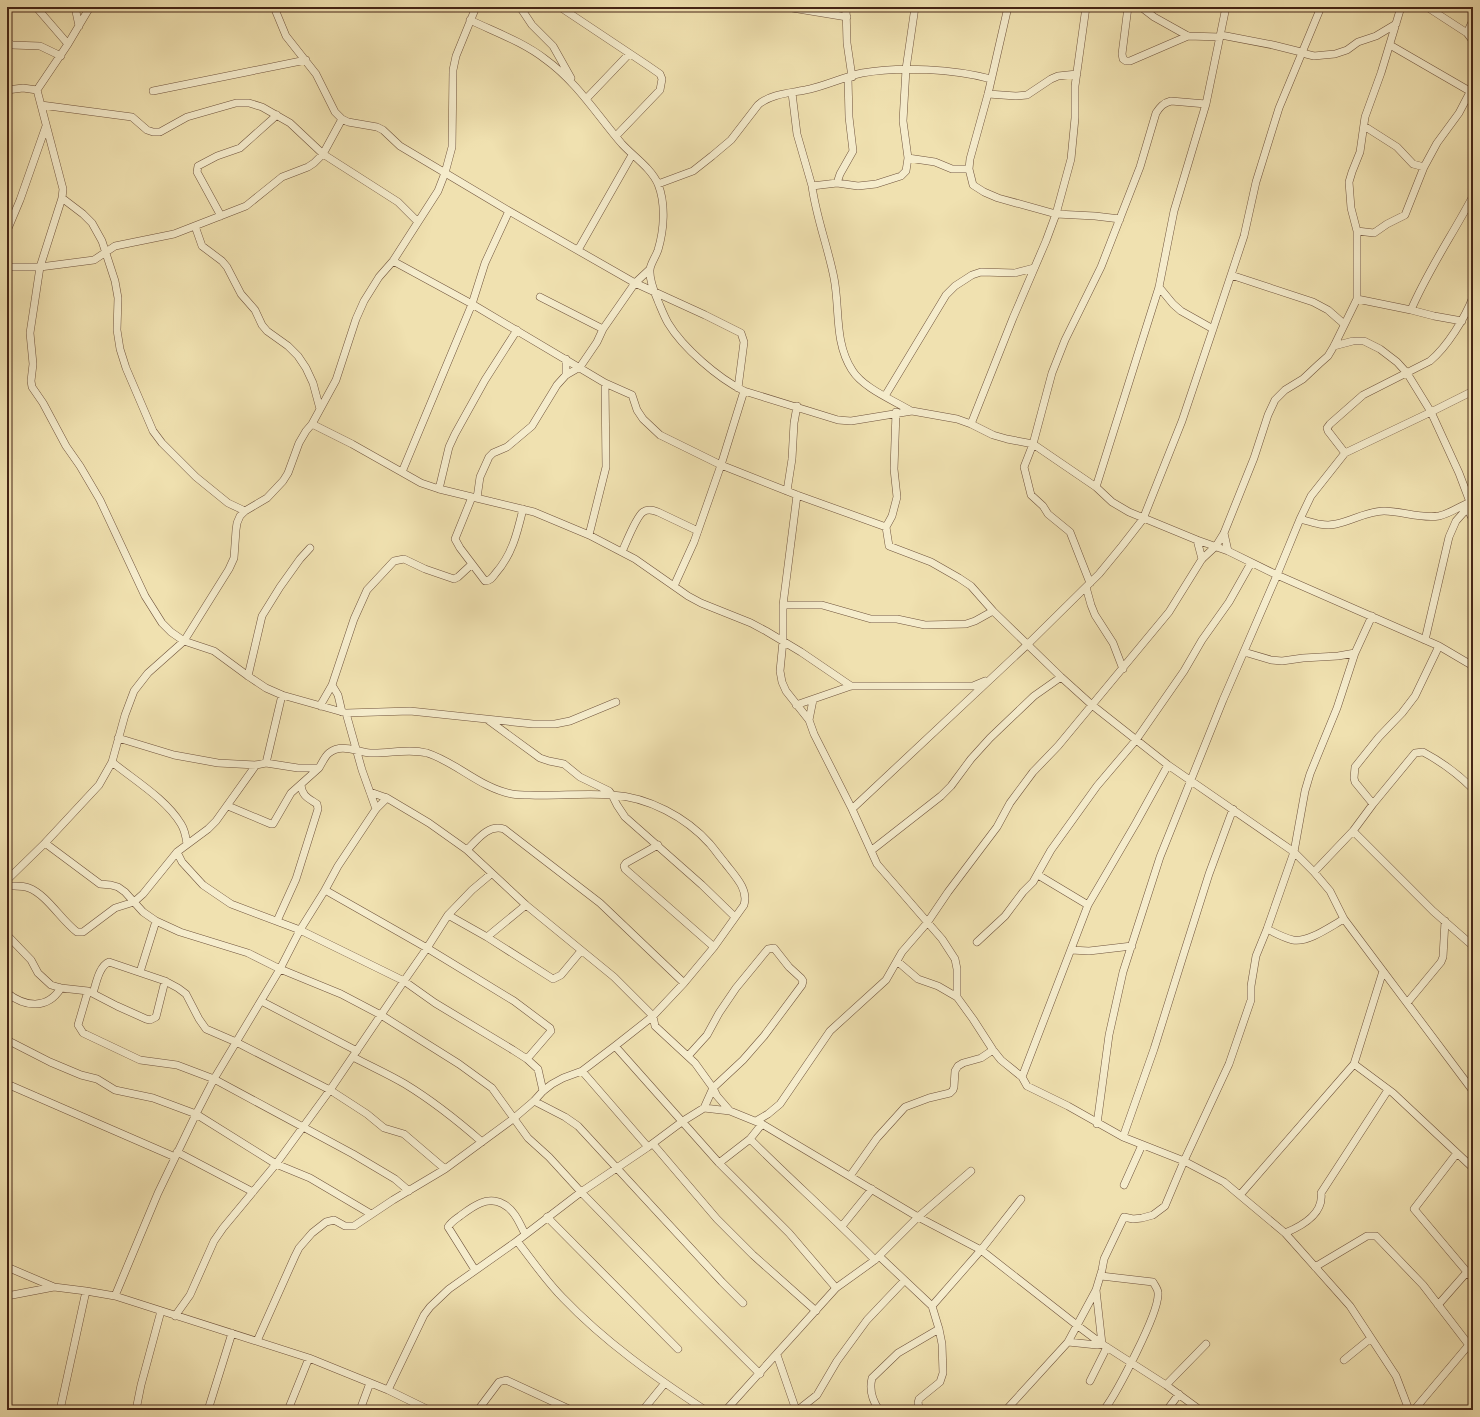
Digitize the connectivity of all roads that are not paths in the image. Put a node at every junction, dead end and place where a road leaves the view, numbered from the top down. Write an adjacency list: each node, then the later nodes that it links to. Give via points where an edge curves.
1 (36, 7): 29 (street)
2 (75, 7): 23 (street)
3 (90, 7): 23 (street)
4 (274, 7): 34 (street, via 286,36)
5 (476, 7): 20 (street)
6 (520, 7): 39 (street, via 532,25 553,46)
7 (560, 7): 32 (street)
8 (786, 7): 19 (street)
9 (846, 7): 19 (street)
10 (915, 7): 35 (street)
11 (1008, 7): 38 (street)
12 (1086, 7): 36 (street)
13 (1128, 7): 25 (street, via 1122,54 1126,61 1130,62)
14 (1141, 7): 25 (street)
15 (1226, 7): 26 (street)
16 (1321, 7): 31 (street)
17 (1401, 7): 22 (street)
18 (1426, 7): 24 (street)
19 (847, 17): 37 (street)
20 (470, 20): 39 (street, via 545,58); 59 (street, via 453,70 452,147)
21 (1473, 20): 24 (street)
22 (1396, 24): 30 (street); 31 (street, via 1335,54 1314,56)
23 (79, 26): 29 (street)
24 (1467, 33): 28 (street)
25 (1188, 36): 26 (street)
26 (1220, 36): 31 (street); 47 (street)
27 (7, 39): 33 (street, via 12,45 40,46)
28 (1473, 41)
29 (68, 44): 33 (street)
30 (1390, 45): 43 (street); 52 (street)
31 (1301, 52): 84 (street, via 1279,108)
32 (629, 54): 46 (street); 53 (street, via 660,74 662,85)
33 (61, 56): 41 (street)
34 (306, 60): 42 (street); 50 (street, via 335,112)
35 (906, 69): 37 (street); 38 (street, via 970,73); 56 (street, via 903,121)
36 (1077, 74): 45 (street, via 1058,76 1027,94); 66 (street, via 1071,159)
37 (850, 77): 44 (street); 60 (street, via 849,117 853,151)
38 (991, 79): 45 (street)
39 (575, 86): 46 (street)
40 (7, 90): 41 (street)
41 (38, 90): 48 (street)
42 (153, 90)
43 (1472, 92): 57 (street)
44 (792, 93): 61 (street, via 763,101 731,140 712,156 693,171); 62 (street, via 797,134)
45 (988, 94): 58 (street)
46 (586, 99): 53 (street)
47 (1206, 104): 68 (street, via 1171,101 1160,107); 86 (street, via 1174,211)
48 (41, 105): 49 (street, via 132,117 153,132 160,132 187,117 236,103 249,103); 51 (street)
49 (277, 115): 54 (street, via 290,123); 67 (street, via 240,148 216,156 198,166 197,169)
50 (342, 119): 54 (street); 59 (street, via 383,130 400,146)
51 (46, 126): 64 (street, via 62,181); 72 (street)
52 (1364, 126): 57 (street, via 1397,147 1413,164); 71 (street, via 1360,152 1349,182)
53 (616, 136): 55 (street)
54 (323, 154): 67 (street, via 308,167 282,177 246,206); 69 (street, via 398,202)
55 (632, 155): 61 (street); 75 (street)
56 (908, 158): 58 (street, via 935,162 952,169); 60 (street, via 906,171 888,181 858,186)
57 (1424, 167): 71 (street, via 1405,215 1374,233)
58 (969, 169): 66 (street, via 973,185 984,192)
59 (445, 173): 65 (street); 69 (street, via 438,191)
60 (837, 183): 62 (street)
61 (658, 184): 82 (street, via 663,220 659,244)
62 (812, 186): 106 (street, via 814,204 835,279 840,336 845,356 861,381)
63 (1473, 196): 92 (street, via 1422,285)
64 (62, 198): 73 (street, via 92,223); 81 (street)
65 (509, 211): 75 (street); 91 (street, via 485,262)
66 (1056, 214): 68 (street); 83 (street)
67 (221, 216): 70 (street)
68 (1120, 219): 114 (street, via 1101,267 1065,340 1052,373)
69 (418, 222): 78 (street)
70 (195, 226): 74 (street, via 174,234); 108 (street, via 202,246 227,267 262,325 293,351 306,368)
71 (1358, 231): 89 (street)
72 (7, 232)
73 (102, 242): 74 (street); 76 (street)
74 (115, 246): 76 (street)
75 (578, 250): 85 (street)
76 (106, 253): 77 (street); 79 (street)
77 (94, 260): 79 (street); 81 (street)
78 (393, 261): 91 (street); 108 (street, via 364,301 336,380)
79 (109, 265): 125 (street, via 118,298 117,330 120,349 154,431 170,452 196,477 228,503)
80 (7, 267): 81 (street)
81 (40, 267): 148 (street, via 30,332 32,388 100,500 145,596 162,623)
82 (650, 268): 85 (street); 87 (street)
83 (1034, 268): 106 (street, via 1015,273 981,272 965,278 955,286 946,295); 113 (street)
84 (1231, 275): 94 (street, via 1313,302 1328,310); 96 (street)
85 (635, 283): 87 (street); 95 (street)
86 (1159, 287): 96 (street, via 1181,311); 118 (street)
87 (654, 292): 104 (street, via 675,333 711,370); 104 (street, via 741,333 744,342)
88 (540, 297): 95 (street)
89 (1357, 299): 92 (street); 94 (street)
90 (1472, 300): 93 (street)
91 (472, 304): 97 (street); 117 (street)
92 (1411, 310): 93 (street)
93 (1462, 321): 101 (street, via 1437,355)
94 (1344, 324): 98 (street)
95 (603, 329): 100 (street)
96 (1214, 329): 126 (street, via 1182,421)
97 (517, 330): 99 (street); 119 (street, via 455,434 449,447)
98 (1334, 346): 101 (street, via 1364,341 1380,349); 131 (street, via 1328,356 1303,379 1275,400)
99 (566, 359): 100 (street); 102 (street)
100 (580, 367): 102 (street); 103 (street)
101 (1407, 373): 111 (street); 115 (street, via 1363,395 1330,424 1328,431)
102 (566, 375): 122 (street, via 532,426 507,447 489,457)
103 (605, 383): 116 (street, via 632,395 643,419 660,435); 132 (street, via 606,467)
104 (741, 390): 107 (street); 116 (street)
105 (1473, 390): 111 (street)
106 (886, 396): 109 (street)
107 (796, 406): 110 (street, via 838,420 851,421); 120 (street)
108 (320, 409): 112 (street)
109 (912, 410): 110 (street); 113 (street)
110 (896, 412): 129 (street, via 894,469 897,497)
111 (1431, 412): 115 (street); 123 (street)
112 (312, 424): 117 (street); 125 (street, via 306,431 283,481 267,498)
113 (971, 424): 114 (street, via 1007,440)
114 (1033, 444): 118 (street); 142 (street, via 1024,466 1030,493 1048,514 1070,532)
115 (1345, 453): 127 (street, via 1311,496)
116 (722, 465): 120 (street); 130 (street)
117 (402, 472): 119 (street, via 421,483)
118 (1096, 487): 126 (street, via 1112,502)
119 (439, 489): 122 (street)
120 (787, 491): 121 (street)
121 (797, 495): 129 (street); 144 (street)
122 (474, 497): 124 (street); 140 (street, via 455,537)
123 (1471, 503): 127 (street, via 1438,516 1414,516 1384,511 1365,514 1336,524 1321,525); 128 (street); 147 (street, via 1456,521 1449,537)
124 (523, 509): 132 (street); 140 (street, via 510,554 490,580 485,581)
125 (245, 511): 148 (street, via 237,523 236,549 229,569)
126 (1143, 518): 133 (street); 142 (street)
127 (1300, 519): 141 (street)
128 (1473, 520)
129 (886, 527): 145 (street, via 889,546 931,562 959,578 971,586)
130 (698, 531): 137 (street, via 653,510 645,511); 143 (street, via 692,550)
131 (1224, 532): 134 (street); 136 (street)
132 (590, 535): 137 (street)
133 (1197, 540): 134 (street); 138 (street)
134 (1216, 546): 136 (street); 138 (street)
135 (310, 548): 156 (street, via 280,587 262,616)
136 (1228, 551): 139 (street)
137 (622, 552): 143 (street)
138 (1202, 559): 155 (street, via 1169,612)
139 (1251, 563): 141 (street); 171 (street, via 1229,602)
140 (472, 564): 159 (street, via 454,579 404,559 394,561 367,590 354,619)
141 (1277, 575): 146 (street); 152 (street)
142 (1088, 585): 150 (street); 155 (street, via 1095,615 1113,643)
143 (674, 586): 149 (street, via 701,603 751,623)
144 (783, 605): 145 (street, via 822,605 871,619 925,625 966,624); 149 (street)
145 (993, 611): 150 (street)
146 (1372, 616): 147 (street); 153 (street)
147 (1425, 640): 151 (street)
148 (184, 641): 156 (street, via 214,651); 170 (street, via 141,682 130,702)
149 (783, 641): 160 (street); 165 (street, via 780,671 782,682)
150 (1028, 644): 157 (street); 158 (street)
151 (1439, 646): 154 (street); 184 (street, via 1416,696 1356,767 1354,778)
152 (1244, 652): 153 (street, via 1282,661); 178 (street)
153 (1355, 653): 196 (street, via 1337,708 1310,774)
154 (1473, 666)
155 (1123, 669): 164 (street)
156 (248, 676): 161 (street)
157 (1061, 677): 164 (street); 194 (street, via 1034,696 990,738 941,796)
158 (989, 679): 160 (street, via 967,686); 187 (street)
159 (332, 685): 166 (street); 167 (street)
160 (851, 686): 162 (street)
161 (282, 695): 166 (street); 174 (street)
162 (812, 700): 165 (street); 169 (street)
163 (616, 702): 168 (street, via 570,721 555,724)
164 (1092, 704): 171 (street); 212 (street, via 1033,772 1010,803 997,827)
165 (796, 705): 169 (street)
166 (320, 706): 167 (street)
167 (344, 713): 168 (street, via 410,711); 172 (street)
168 (488, 719): 182 (street, via 540,758 564,764 580,777 605,788)
169 (808, 720): 187 (street)
170 (118, 738): 173 (street); 175 (street, via 174,755 218,763)
171 (1136, 740): 176 (street); 199 (street, via 1097,786 1052,850)
172 (356, 749): 177 (street, via 337,749 328,754); 181 (street); 182 (street, via 368,753 410,751 428,754 491,788 512,794)
173 (112, 762): 190 (street, via 99,785); 191 (street, via 162,801 181,823)
174 (266, 763): 175 (street); 177 (street)
175 (256, 765): 185 (street)
176 (1168, 765): 178 (street); 205 (street)
177 (319, 768): 179 (street)
178 (1191, 781): 188 (street); 218 (street, via 1160,857)
179 (301, 785): 185 (street, via 291,793 271,824); 209 (street, via 305,797 317,804 318,808 296,879)
180 (1473, 789): 184 (street, via 1441,761 1419,752 1415,753)
181 (370, 792): 183 (street); 186 (street)
182 (612, 795): 192 (street, via 616,806 625,817); 207 (street, via 644,800 660,807 676,816 710,844 744,891 744,905)
183 (387, 798): 186 (street); 193 (street)
184 (1373, 804): 189 (street)
185 (228, 806): 191 (street, via 208,829)
186 (376, 809): 202 (street)
187 (852, 809): 194 (street)
188 (1233, 809): 196 (street); 265 (street)
189 (1353, 831): 197 (street); 211 (street)
190 (45, 843): 200 (street); 203 (street, via 100,884 118,887)
191 (187, 844): 195 (street)
192 (658, 845): 207 (street); 220 (street, via 626,863 625,870)
193 (467, 850): 198 (street); 230 (street, via 492,828 504,829 600,903)
194 (872, 850): 212 (street, via 884,873)
195 (177, 852): 203 (street); 209 (street, via 193,875 214,894 231,904)
196 (1294, 852): 197 (street); 213 (street)
197 (1314, 872): 208 (street, via 1330,891)
198 (491, 874): 204 (street); 206 (street)
199 (1038, 875): 205 (street); 217 (street, via 1005,916)
200 (7, 880)
201 (7, 886): 203 (street, via 29,888 39,894 77,932 83,932 115,908)
202 (325, 890): 214 (street); 221 (street)
203 (134, 902): 210 (street)
204 (526, 905): 216 (street); 222 (street)
205 (1088, 905): 223 (street)
206 (448, 915): 216 (street); 221 (street)
207 (735, 917): 220 (street)
208 (1344, 919): 213 (street, via 1300,940 1292,940); 226 (street)
209 (277, 920): 214 (street)
210 (156, 921): 225 (street, via 180,932 248,953); 227 (street)
211 (1445, 921): 219 (street); 236 (street, via 1441,962)
212 (927, 923): 224 (street); 234 (street, via 942,939 955,959)
213 (1267, 929): 272 (street, via 1256,956 1250,986 1251,1000 1229,1064)
214 (300, 930): 225 (street); 229 (street)
215 (7, 935): 231 (street, via 31,960 44,979 51,985)
216 (487, 937): 222 (street, via 553,979 561,975)
217 (977, 942)
218 (1132, 946): 223 (street, via 1089,951); 263 (street, via 1123,972 1109,1035)
219 (1473, 946)
220 (714, 947): 230 (street)
221 (428, 948): 229 (street); 245 (street, via 514,1001 550,1028 551,1031)
222 (581, 950): 238 (street, via 614,977)
223 (1071, 950): 248 (street)
224 (897, 961): 234 (street, via 918,979 938,986); 262 (street, via 886,980 830,1031 780,1104)
225 (280, 969): 235 (street); 237 (street, via 341,994)
226 (1383, 971): 236 (street); 246 (street)
227 (140, 972): 228 (street); 232 (street, via 112,962 105,963)
228 (165, 981): 232 (street, via 156,1017 150,1020); 240 (street, via 186,994 206,1029)
229 (404, 981): 237 (street); 245 (street)
230 (684, 983): 238 (street)
231 (61, 988): 232 (street); 233 (street, via 50,999 36,1004 16,1000)
232 (91, 992): 249 (street, via 78,1025 83,1033 140,1060 177,1065)
233 (7, 993)
234 (957, 997): 242 (street)
235 (261, 1001): 240 (street); 243 (street)
236 (1407, 1003): 255 (street)
237 (381, 1015): 243 (street); 260 (street, via 492,1088)
238 (653, 1016): 241 (street); 244 (street, via 655,1026)
239 (7, 1040): 259 (street, via 50,1062 97,1079 115,1090 153,1098)
240 (236, 1042): 249 (street); 252 (street)
241 (615, 1046): 247 (street); 261 (street)
242 (992, 1050): 248 (street); 279 (street, via 980,1058 958,1066 955,1071 954,1087 950,1093 905,1107 877,1138)
243 (355, 1054): 252 (street); 267 (street, via 453,1117)
244 (688, 1056): 251 (street); 251 (street, via 707,1035 736,988 768,949 774,948 801,978 802,985 764,1036)
245 (527, 1059): 254 (street, via 538,1069)
246 (1354, 1064): 253 (street); 285 (street)
247 (582, 1071): 254 (street, via 562,1078); 268 (street)
248 (1022, 1077): 263 (street, via 1027,1086)
249 (214, 1079): 259 (street); 264 (street)
250 (7, 1084): 271 (street)
251 (713, 1088): 257 (street); 258 (street)
252 (330, 1090): 264 (street); 276 (street, via 384,1128 404,1134)
253 (1388, 1090): 270 (street); 291 (street, via 1321,1193 1321,1203 1314,1216)
254 (543, 1091): 256 (street)
255 (1473, 1091)
256 (534, 1101): 260 (street); 277 (street, via 578,1126)
257 (704, 1108): 258 (street); 261 (street)
258 (730, 1111): 262 (street)
259 (196, 1114): 271 (street); 274 (street)
260 (513, 1119): 267 (street); 284 (street)
261 (683, 1121): 268 (street); 273 (street)
262 (759, 1122): 266 (street); 279 (street)
263 (1097, 1124): 265 (street)
264 (303, 1127): 274 (street); 282 (street, via 379,1169)
265 (1123, 1137): 269 (street)
266 (750, 1139): 273 (street); 290 (street)
267 (482, 1142): 276 (street)
268 (650, 1145): 277 (street); 313 (street, via 722,1224)
269 (1142, 1145): 272 (street); 280 (street)
270 (1457, 1153): 275 (street); 299 (street, via 1414,1209)
271 (176, 1155): 283 (street); 308 (street)
272 (1184, 1161): 285 (street, via 1224,1182); 300 (street, via 1165,1206 1160,1211 1142,1218 1124,1217 1104,1259)
273 (719, 1163): 304 (street, via 789,1233)
274 (276, 1164): 283 (street); 287 (street, via 310,1178)
275 (1473, 1168)
276 (445, 1169): 282 (street)
277 (617, 1169): 284 (street); 309 (street)
278 (971, 1171): 289 (street)
279 (850, 1176): 281 (street)
280 (1124, 1185)
281 (872, 1189): 289 (street); 290 (street)
282 (409, 1191): 287 (street)
283 (252, 1192): 314 (street, via 214,1241 190,1295)
284 (581, 1192): 288 (street); 329 (street)
285 (1240, 1195): 291 (street)
286 (1021, 1199): 294 (street)
287 (371, 1214): 319 (street, via 354,1226 345,1226 334,1220 326,1222 312,1233 295,1256)
288 (547, 1217): 292 (street); 324 (street)
289 (918, 1217): 294 (street); 295 (street)
290 (842, 1226): 295 (street)
291 (1286, 1233): 296 (street)
292 (525, 1234): 293 (street); 298 (street, via 515,1216 504,1204 491,1201 480,1202 474,1206 448,1227)
293 (517, 1241): 298 (street); 332 (street, via 562,1298 607,1339)
294 (981, 1250): 311 (street); 315 (street)
295 (877, 1258): 302 (street); 304 (street)
296 (1315, 1267): 310 (street, via 1367,1236 1376,1236 1423,1285); 318 (street, via 1350,1306)
297 (7, 1268): 303 (street)
298 (475, 1270): 334 (street, via 449,1289 424,1315)
299 (1467, 1272): 301 (street); 310 (street)
300 (1100, 1276): 305 (street); 328 (street, via 1153,1282 1157,1288 1157,1302 1152,1317)
301 (1473, 1279)
302 (904, 1280): 311 (street); 347 (street, via 867,1320 837,1361 817,1395)
303 (54, 1287): 306 (street); 307 (street)
304 (836, 1288): 313 (street)
305 (1096, 1290): 315 (street); 323 (street)
306 (86, 1291): 308 (street); 336 (street)
307 (7, 1296)
308 (114, 1296): 312 (street)
309 (743, 1303)
310 (1438, 1305): 321 (street)
311 (932, 1306): 316 (street)
312 (161, 1311): 314 (street); 337 (street)
313 (816, 1311): 325 (street)
314 (175, 1316): 317 (street)
315 (1078, 1326): 320 (street); 323 (street)
316 (939, 1329): 348 (street, via 898,1353 872,1378 872,1399); 349 (street, via 943,1373 940,1382 919,1399)
317 (232, 1333): 319 (street); 338 (street)
318 (1371, 1338): 327 (street); 354 (street, via 1396,1376)
319 (257, 1341): 326 (street)
320 (1068, 1342): 323 (street); 350 (street)
321 (1471, 1342): 355 (street)
322 (1206, 1344): 333 (street)
323 (1105, 1345): 328 (street); 330 (street)
324 (678, 1349)
325 (777, 1355): 329 (street); 347 (street)
326 (309, 1358): 331 (street); 339 (street)
327 (1344, 1360)
328 (1131, 1362): 333 (street); 351 (street, via 1114,1397)
329 (760, 1374): 346 (street)
330 (1090, 1381)
331 (370, 1383): 334 (street); 340 (street)
332 (665, 1383): 344 (street); 345 (street)
333 (1166, 1385): 335 (street)
334 (388, 1390): 341 (street)
335 (1179, 1394): 352 (street); 353 (street)
336 (60, 1410)
337 (136, 1410)
338 (208, 1410)
339 (288, 1410)
340 (360, 1410)
341 (428, 1410)
342 (478, 1410): 343 (street, via 499,1382 506,1380)
343 (571, 1410)
344 (642, 1410)
345 (705, 1410)
346 (726, 1410)
347 (797, 1410)
348 (879, 1410)
349 (920, 1410)
350 (1006, 1410)
351 (1104, 1410)
352 (1167, 1410)
353 (1200, 1410)
354 (1409, 1410)
355 (1414, 1410)

